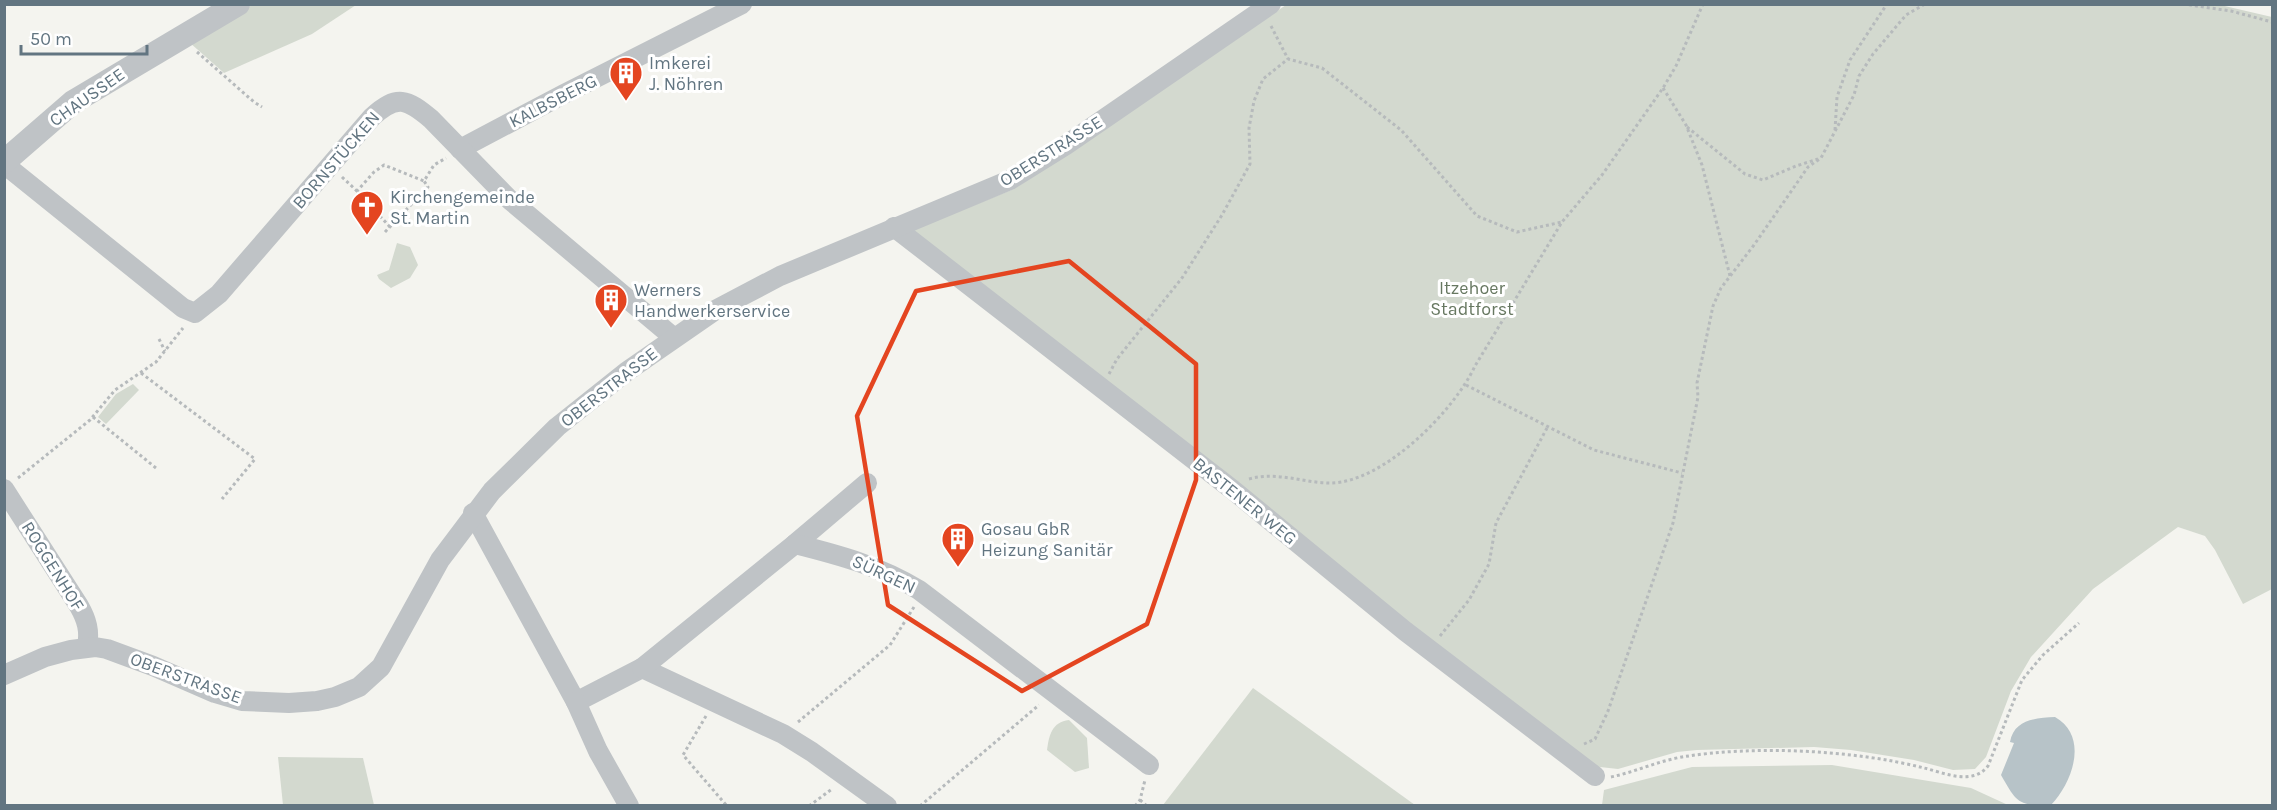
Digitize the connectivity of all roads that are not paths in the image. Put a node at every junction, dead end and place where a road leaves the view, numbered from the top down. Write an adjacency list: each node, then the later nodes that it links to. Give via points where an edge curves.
1 (238, 4): 5 (street, CHAUSSEE, via 82,96)
2 (742, 4): 4 (street, KALBSBERG)
3 (1267, 7): 6 (street, OBERSTRASSE, via 1026,171)
4 (460, 149): 5 (street, BORNSTÜCKEN, via 417,108 404,101 383,106 219,294 195,313 183,308); 7 (street, BORNSTÜCKEN, via 510,200)
5 (4, 163)
6 (894, 227): 7 (street, OBERSTRASSE, via 780,276); 17 (street, BASTENER WEG)
7 (673, 337): 10 (street, OBERSTRASSE, via 557,427)
8 (867, 483): 11 (street)
9 (9, 485): 12 (street, ROGGENHOF, via 87,621)
10 (473, 513): 12 (street, OBERSTRASSE, via 440,560 381,668 347,693 317,701 242,701 107,649); 15 (street)
11 (795, 543): 13 (street); 16 (street, SÜRGEN, via 878,568 923,592)
12 (87, 647): 14 (street, OBERSTRASSE, via 45,657)
13 (642, 668): 15 (street); 19 (street, via 783,734)
14 (4, 675)
15 (576, 702): 18 (street)
16 (1149, 765)
17 (1595, 776)
18 (629, 806)
19 (887, 806)

